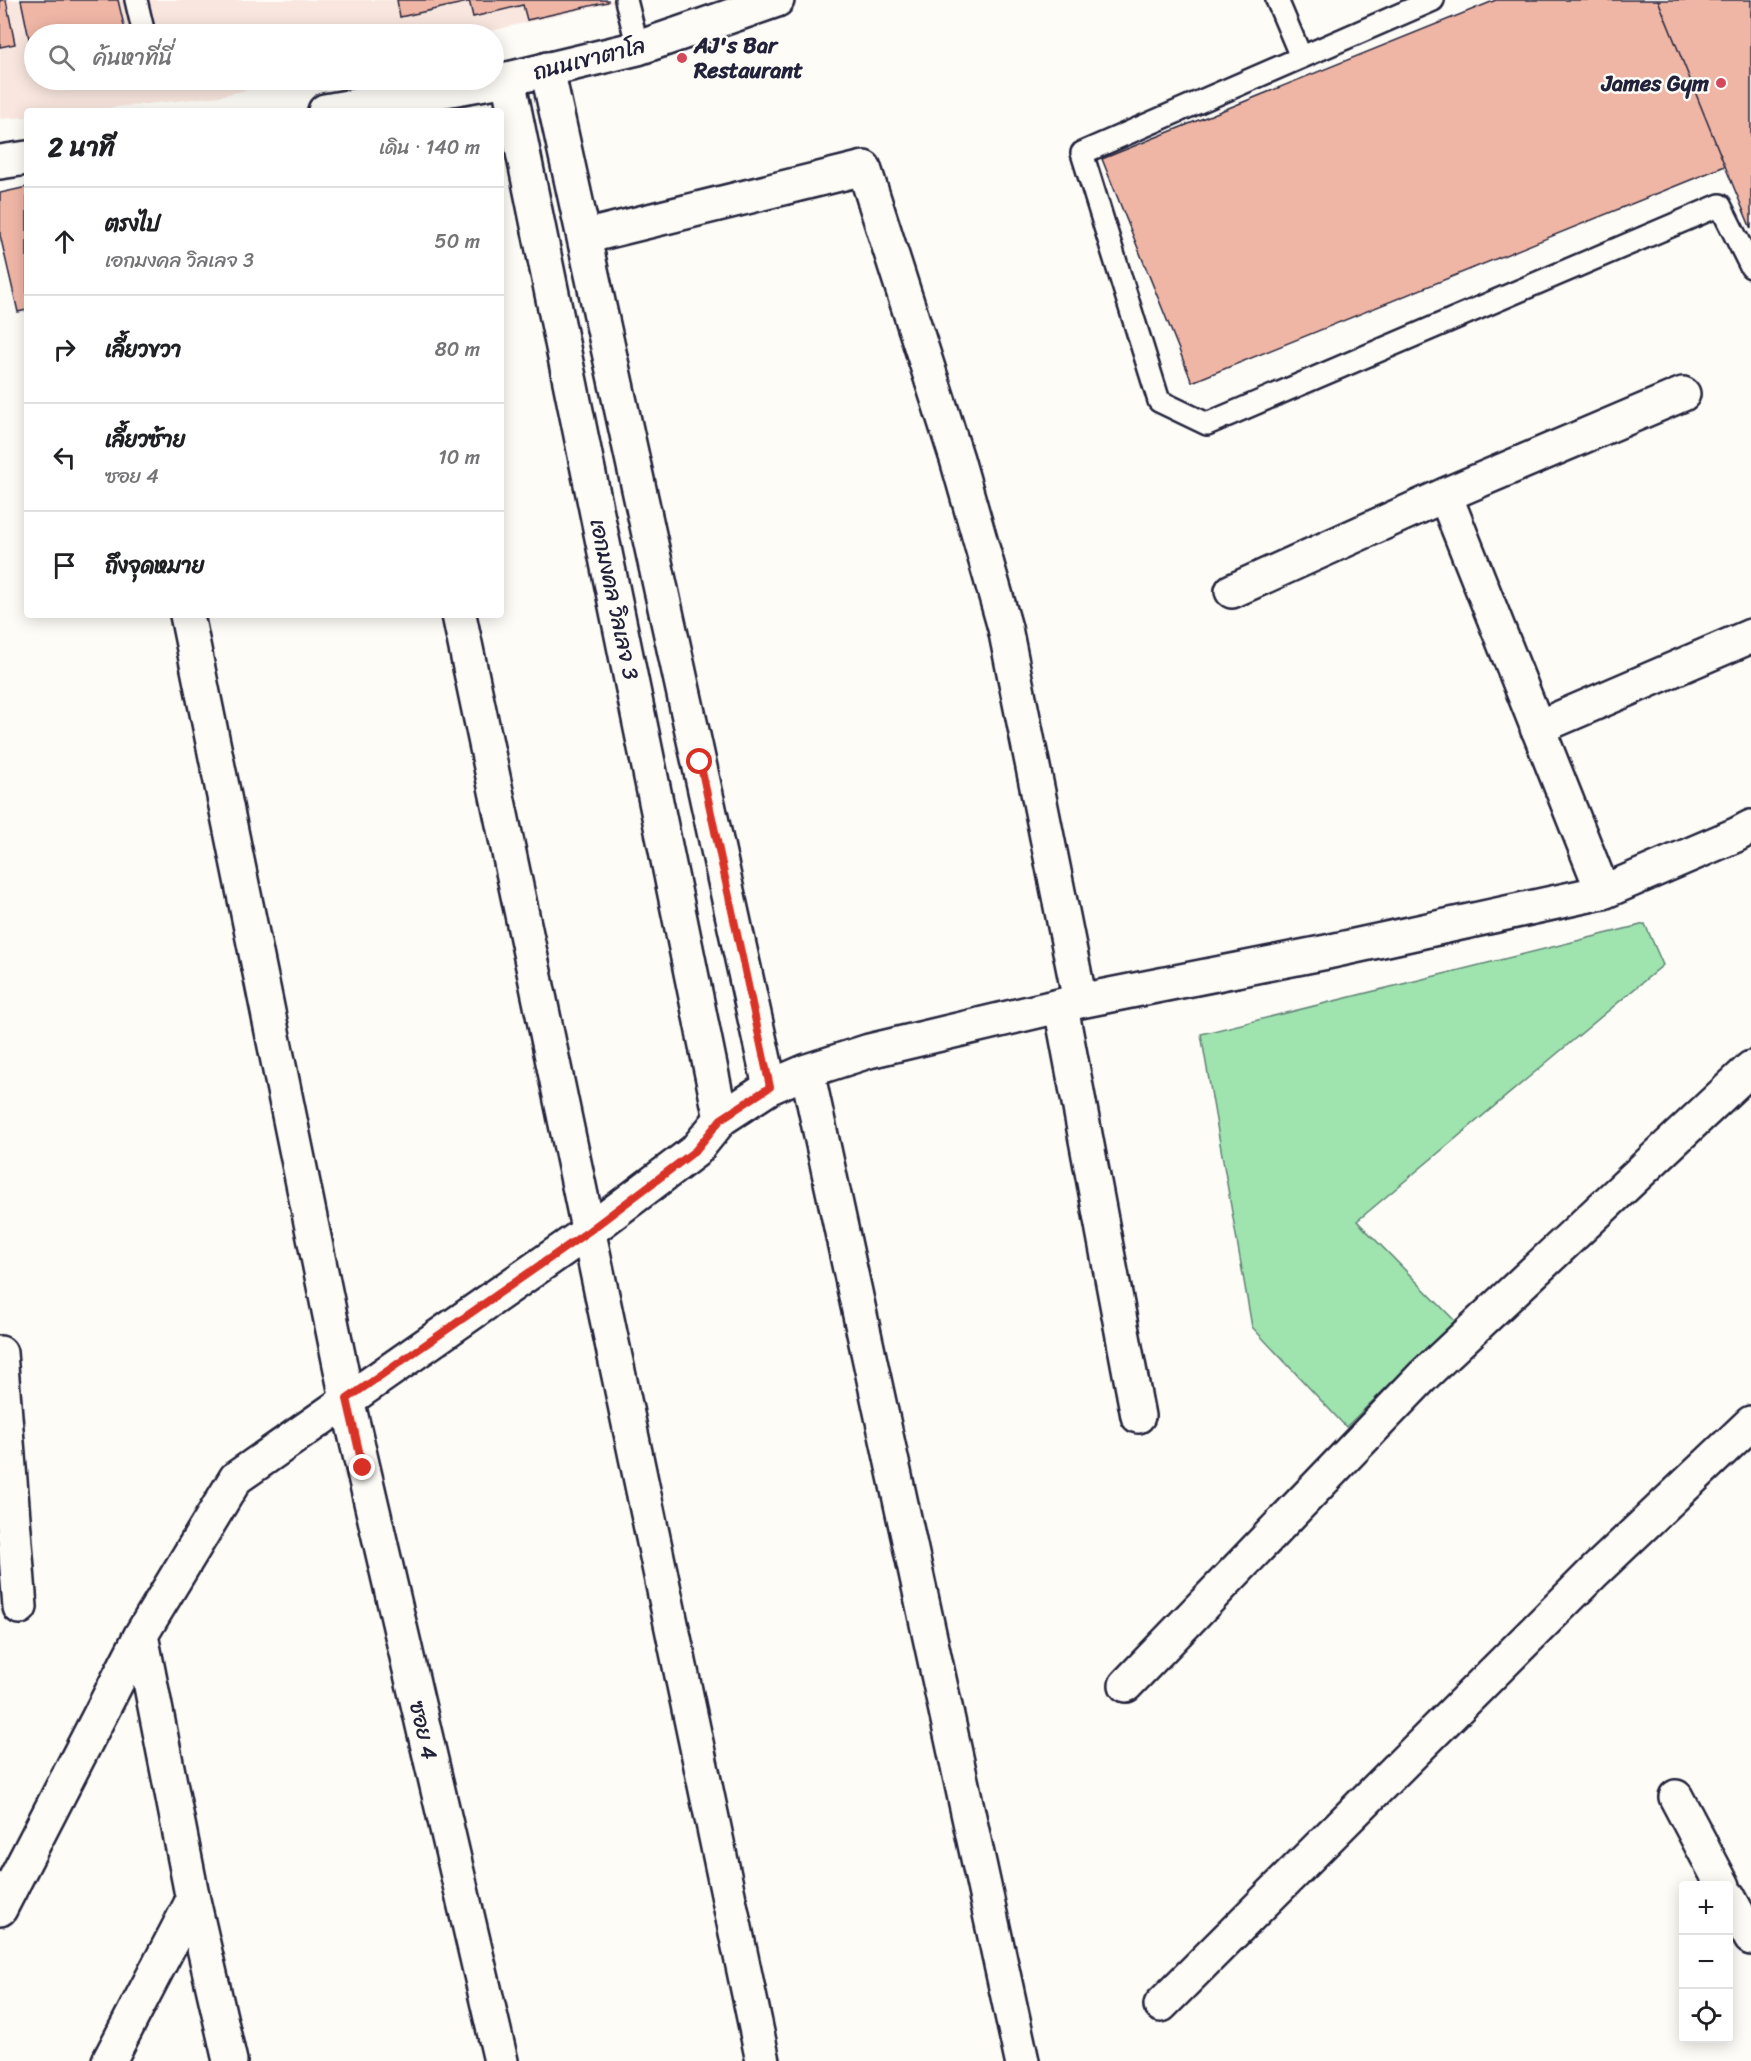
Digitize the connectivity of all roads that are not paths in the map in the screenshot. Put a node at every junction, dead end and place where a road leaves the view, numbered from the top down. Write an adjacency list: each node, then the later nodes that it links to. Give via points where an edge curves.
1 (136, 0): 6 (lane)
2 (626, 0): 7 (lane)
3 (777, 0): 7 (street, ถนนเขาตาโล)
4 (1276, 0): 8 (lane)
5 (1433, 0): 8 (lane)
6 (142, 24)
7 (638, 48): 9 (street, ถนนเขาตาโล)
8 (1301, 57): 17 (lane, via 1082,153 1159,401 1207,424 1720,205)
9 (548, 69): 10 (street, ถนนเขาตาโล); 16 (street)
10 (508, 79): 11 (street, ถนนเขาตาโล); 31 (street, เอกมงคล วิลเลจ 3)
11 (504, 80)
12 (445, 90): 13 (street, ถนนเขาตาโล)
13 (342, 108)
14 (24, 158): 15 (street)
15 (0, 162)
16 (584, 237): 27 (street, via 864,168 957,459 1005,628); 30 (street)
17 (1751, 267)
18 (1683, 394): 19 (street)
19 (1445, 495): 20 (street); 24 (street)
20 (1232, 591)
21 (188, 618): 34 (street, ซอย 4)
22 (460, 618): 32 (street)
23 (1751, 636): 24 (street)
24 (1537, 728): 26 (street)
25 (1746, 838): 26 (street)
26 (1603, 892): 27 (street)
27 (1071, 1004): 29 (street, via 869,1051); 35 (street)
28 (1751, 1068): 39 (street, via 1424,1375)
29 (807, 1071): 30 (street); 51 (street)
30 (770, 1087): 31 (street)
31 (721, 1119): 32 (street, via 695,1151)
32 (589, 1231): 34 (street); 50 (street)
33 (0, 1353): 37 (street)
34 (347, 1399): 38 (street, via 236,1479); 49 (street, ซอย 4)
35 (1138, 1416)
36 (1751, 1424): 46 (street, via 1593,1573)
37 (20, 1607)
38 (141, 1635): 42 (street); 44 (street)
39 (1126, 1685)
40 (1676, 1797): 41 (street)
41 (1720, 1881)
42 (193, 1900): 47 (street); 48 (street)
43 (1733, 1905): 45 (street)
44 (0, 1909)
45 (1751, 1938)
46 (1161, 2005)
47 (109, 2061)
48 (230, 2061)
49 (501, 2061)
50 (763, 2061)
51 (1023, 2061)

